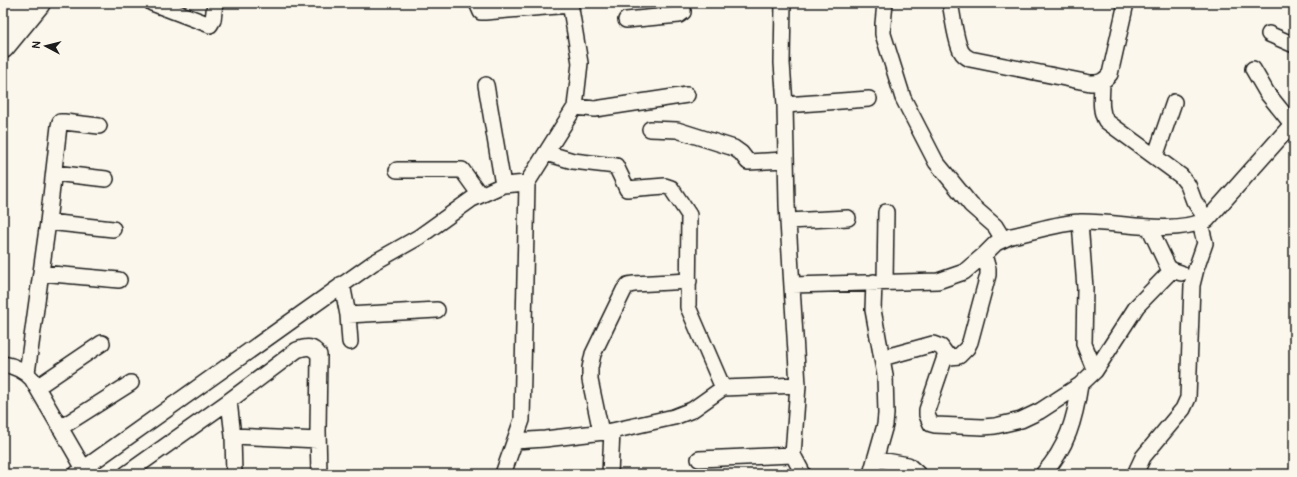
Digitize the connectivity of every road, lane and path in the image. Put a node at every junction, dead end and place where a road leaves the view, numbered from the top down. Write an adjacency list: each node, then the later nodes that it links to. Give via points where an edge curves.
1 (16, 3): 12 (highway)
2 (39, 3): 16 (highway)
3 (152, 3): 4 (street, via 210,25)
4 (215, 3)
5 (477, 3): 11 (street, via 481,12)
6 (683, 3): 13 (street, via 683,12 679,15)
7 (783, 3): 23 (street, via 782,63)
8 (885, 3): 45 (street, via 883,34 903,98 936,162 971,205 995,226)
9 (950, 3): 18 (street, via 958,44 964,56 1090,83)
10 (1126, 3): 18 (street, via 1112,68)
11 (570, 4): 24 (street, via 580,63)
12 (3, 18)
13 (626, 20)
14 (1268, 34): 15 (street)
15 (1294, 45)
16 (3, 47)
17 (1253, 69): 25 (street, via 1267,93)
18 (1102, 82): 29 (street, via 1103,117)
19 (486, 85): 35 (street)
20 (687, 95): 24 (street, via 595,109)
21 (869, 99): 23 (street)
22 (1174, 102): 29 (street)
23 (785, 106): 30 (street)
24 (575, 107): 28 (street)
25 (1293, 123): 40 (street)
26 (99, 126): 32 (street, via 60,122)
27 (650, 129): 30 (street, via 677,130 734,148 748,162)
28 (546, 153): 34 (street); 51 (street, via 576,162 616,166 627,189 665,186 671,188 689,215)
29 (1155, 156): 40 (street, via 1185,180)
30 (786, 160): 39 (street)
31 (398, 170): 36 (street, via 462,170)
32 (54, 173): 33 (street); 41 (street)
33 (106, 179)
34 (527, 183): 35 (street); 74 (street, via 522,420)
35 (503, 185): 36 (street)
36 (480, 195): 53 (street, via 419,237)
37 (886, 212): 52 (street)
38 (848, 218): 39 (street)
39 (788, 221): 54 (street)
40 (1204, 221): 43 (street, via 1186,225); 49 (street, via 1205,243)
41 (48, 222): 44 (street); 48 (street)
42 (1080, 222): 43 (street); 45 (street); 62 (street, via 1085,288 1084,344)
43 (1149, 227): 47 (street, via 1164,262)
44 (113, 229)
45 (1003, 239): 46 (street)
46 (984, 255): 52 (street, via 964,272 946,279); 59 (street, via 988,275 970,342 960,356 950,357)
47 (1172, 270): 49 (street); 62 (street, via 1137,306)
48 (41, 274): 50 (street); 63 (street)
49 (1193, 277): 88 (street, via 1188,398 1183,409 1142,457)
50 (119, 280)
51 (689, 281): 68 (street, via 689,311); 71 (street, via 634,284 628,285 624,290 593,354 590,368 590,380)
52 (880, 282): 54 (street); 60 (street, via 873,310)
53 (342, 284): 56 (street); 78 (street)
54 (792, 285): 65 (street)
55 (437, 310): 56 (street)
56 (348, 315): 57 (street)
57 (350, 342)
58 (102, 343): 67 (street)
59 (946, 354): 60 (street, via 941,347 933,344); 66 (street, via 927,410 931,424 935,425 983,427 1021,420)
60 (882, 358): 77 (street, via 886,382 886,414)
61 (3, 364): 63 (street, via 17,367)
62 (1095, 372): 66 (street)
63 (27, 373): 67 (street)
64 (131, 383): 70 (street)
65 (798, 385): 68 (street); 75 (street)
66 (1080, 385): 87 (street, via 1073,423 1060,453)
67 (37, 387): 70 (street)
68 (722, 388): 71 (street, via 692,410 674,417)
69 (229, 401): 72 (street); 73 (street, via 297,350 311,347 319,355); 79 (street)
70 (60, 428): 78 (street)
71 (606, 431): 74 (street, via 545,440); 83 (street)
72 (233, 436): 73 (street); 80 (street)
73 (318, 440): 81 (street)
74 (515, 441): 82 (street)
75 (793, 455): 76 (street); 84 (street)
76 (699, 459)
77 (875, 459): 85 (street); 86 (street, via 908,465)
78 (82, 472)
79 (126, 474)
80 (234, 474)
81 (319, 474)
82 (503, 474)
83 (610, 474)
84 (803, 474)
85 (871, 474)
86 (918, 474)
87 (1043, 474)
88 (1135, 474)

